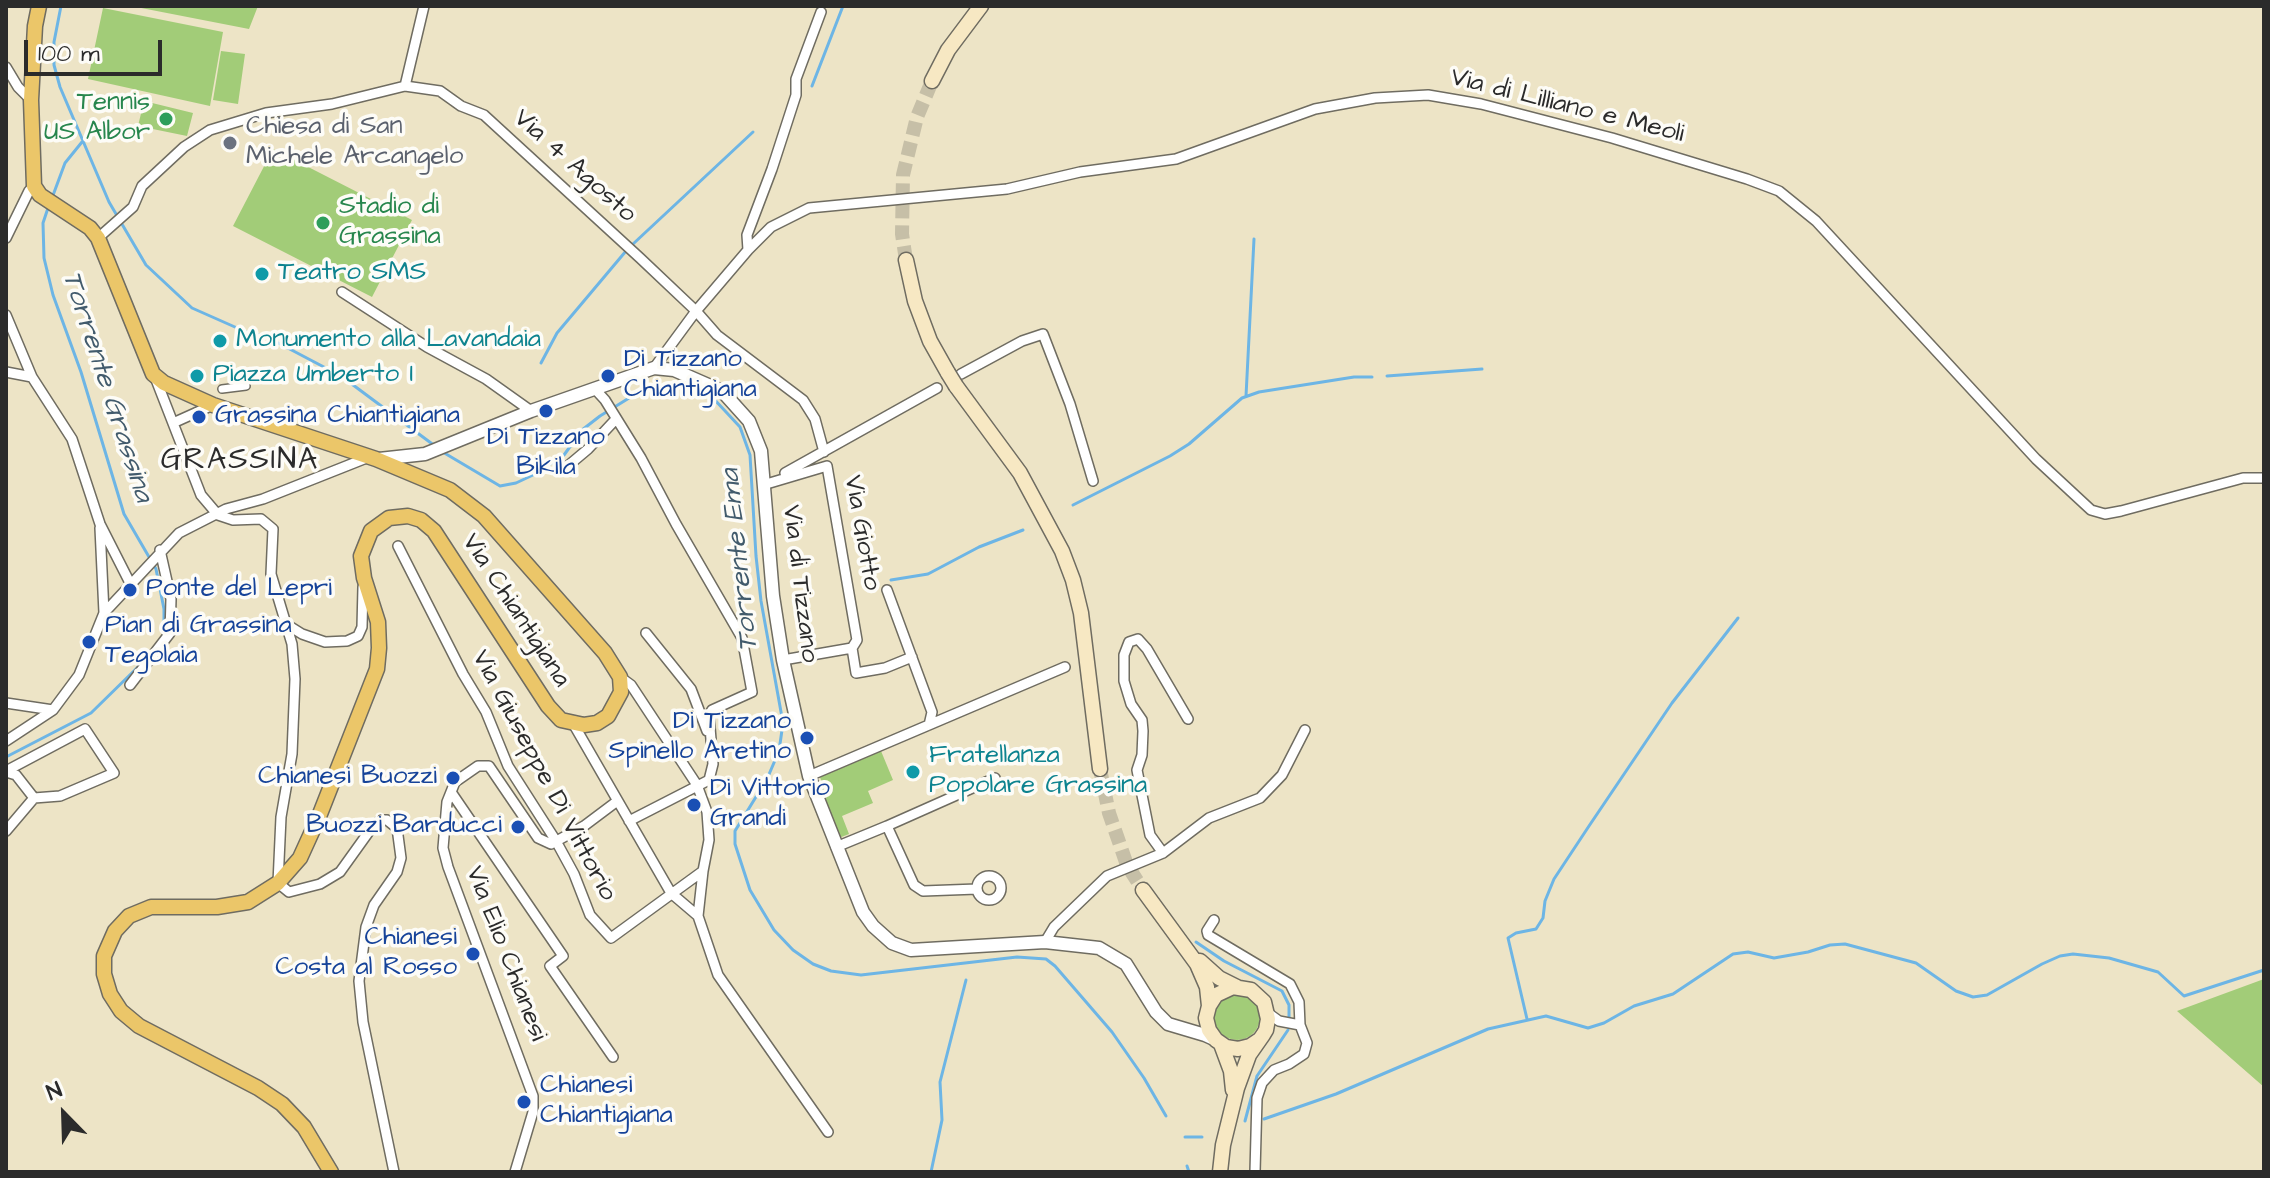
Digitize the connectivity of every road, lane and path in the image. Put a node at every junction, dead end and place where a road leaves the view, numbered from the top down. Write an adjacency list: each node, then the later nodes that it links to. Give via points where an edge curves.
1 (39, 6): 8 (main road)
2 (424, 6): 7 (street)
3 (981, 6): 6 (main road)
4 (821, 12): 12 (street, via 747,235)
5 (6, 67): 8 (street)
6 (932, 81)
7 (405, 86): 10 (street, via 266,113 210,130 142,186 128,210); 15 (street, Via 4 Agosto, via 440,91 484,115)
8 (31, 100): 9 (main road)
9 (37, 190): 10 (main road); 11 (street, via 29,191)
10 (102, 234): 19 (main road)
11 (6, 238)
12 (748, 250): 15 (street, Via di Lilliano e Meoli); 33 (street, Via di Lilliano e Meoli, via 771,227 809,208 1007,189 1176,159 1336,104 1444,96 1612,138 1779,191 1816,221 2036,459 2091,510 2105,514 2243,478)
13 (906, 260): 21 (main road, via 930,341)
14 (342, 292): 27 (street)
15 (696, 311): 17 (street, Via di Lilliano e Meoli); 30 (street, Via 4 Agosto, via 717,335 803,400 815,419)
16 (6, 315): 20 (street)
17 (654, 368): 23 (street); 35 (street, Via di Tizzano, via 705,381 735,402 761,451)
18 (6, 372): 20 (street)
19 (153, 374): 26 (main road, Via Chiantigiana); 29 (street)
20 (32, 377): 37 (street, via 72,439)
21 (955, 377): 34 (street, via 1043,334); 62 (main road, via 1020,473 1062,551 1081,613)
22 (246, 386): 25 (street)
23 (594, 388): 27 (street); 28 (street)
24 (937, 388): 30 (street)
25 (222, 389)
26 (213, 405): 29 (street); 31 (main road, Via Chiantigiana)
27 (531, 411): 31 (street, via 425,454)
28 (615, 418): 32 (street); 61 (street, via 742,638 752,692 712,710)
29 (173, 423): 36 (street, via 201,495)
30 (824, 452): 35 (street)
31 (372, 458): 36 (street); 50 (main road, Via Chiantigiana, via 431,480 476,508)
32 (563, 470)
33 (2264, 478)
34 (1093, 481)
35 (767, 483): 46 (street, Via Giotto, via 827,466 857,640); 48 (street, Via di Tizzano, via 773,596)
36 (218, 515): 39 (street, via 179,533); 44 (street, via 261,519 273,529 271,574)
37 (100, 524): 41 (street); 43 (street)
38 (398, 546): 73 (street, Via Giuseppe Di Vittorio, via 486,712 508,766)
39 (157, 554): 41 (street); 51 (street, via 171,599 170,633)
40 (364, 578): 44 (street, via 358,636 325,642); 57 (main road, Via Chiantigiana, via 363,548 377,526 401,516 427,525 554,714); 77 (main road, Via Chiantigiana, via 378,622 377,669 309,841)
41 (130, 583): 43 (street)
42 (887, 590): 47 (street)
43 (104, 613): 53 (street, via 79,675)
44 (286, 624): 77 (street, via 295,679)
45 (646, 633): 61 (street, via 691,689)
46 (852, 648): 47 (street, Via Giotto, via 856,673); 48 (street)
47 (912, 657): 54 (street)
48 (783, 660): 64 (street, Via di Tizzano)
49 (1065, 667): 56 (street)
50 (620, 677): 57 (main road, via 621,692 608,716); 66 (street, via 631,685)
51 (130, 685)
52 (6, 703): 53 (street)
53 (53, 710): 60 (street)
54 (932, 712): 56 (street); 58 (street)
55 (1188, 719): 75 (street, via 1147,649 1138,639 1129,642 1124,681 1143,731 1137,770 1150,835)
56 (942, 720): 58 (street)
57 (574, 725): 69 (street)
58 (929, 725): 64 (street)
59 (1305, 730): 75 (street, via 1282,775 1260,798 1209,818)
60 (6, 741)
61 (712, 745): 66 (street, via 709,780)
62 (1100, 769)
63 (6, 771): 68 (street, via 16,775); 68 (street, via 85,729 114,773 60,796)
64 (809, 776): 74 (street, Via di Tizzano)
65 (995, 778): 71 (street)
66 (697, 785): 70 (street); 76 (street, via 709,825)
67 (451, 792): 73 (street, via 455,782 484,765 538,838); 93 (street, via 563,956 550,966); 98 (street, Via Elio Chianesi, via 444,817 448,867 533,1096)
68 (34, 798): 72 (street)
69 (616, 802): 70 (street); 73 (street)
70 (629, 821): 80 (street)
71 (887, 826): 74 (street); 78 (street, via 914,885 923,891)
72 (6, 831)
73 (556, 841): 80 (street, Via Giuseppe Di Vittorio, via 590,915 611,938)
74 (836, 847): 83 (street, Via di Tizzano, via 863,912 892,943 911,950)
75 (1163, 853): 83 (street, via 1107,876)
76 (703, 871): 80 (street, Via Giuseppe Di Vittorio); 81 (street)
77 (278, 883): 96 (main road, Via Chiantigiana, via 239,905 158,906 136,912 115,931 107,947 105,980 115,1004 129,1019 282,1104 304,1127); 97 (street, via 289,892 320,884 340,872 381,820 397,828 401,858 366,927 359,981)
78 (977, 889)
79 (1143, 890): 84 (main road)
80 (671, 893): 81 (street)
81 (698, 916): 95 (street, via 718,975)
82 (1214, 920): 89 (street, via 1208,935 1290,984 1299,1002)
83 (1045, 942): 90 (street, Via di Tizzano, via 1110,952 1135,975 1162,1019)
84 (1188, 950): 85 (main road, Via di Tizzano); 86 (main road, via 1204,978)
85 (1237, 987): 86 (main road, via 1221,992); 87 (main road, Via di Tizzano, via 1256,993)
86 (1208, 1009): 90 (street, via 1196,1024); 92 (main road, via 1209,1030)
87 (1268, 1013): 88 (street, Via di Tizzano); 91 (main road)
88 (1286, 1023): 89 (street, Via di Tizzano); 91 (street, Via di Tizzano)
89 (1300, 1025): 100 (street, via 1307,1043 1304,1054 1267,1075 1257,1098)
90 (1175, 1026): 92 (street, Via di Tizzano)
91 (1262, 1035): 92 (main road, Via di Tizzano, via 1238,1049); 94 (main road)
92 (1218, 1042): 94 (main road, via 1231,1071)
93 (613, 1057)
94 (1231, 1106): 99 (main road)
95 (828, 1132)
96 (331, 1172)
97 (394, 1172)
98 (515, 1172)
99 (1220, 1172)
100 (1255, 1172)

